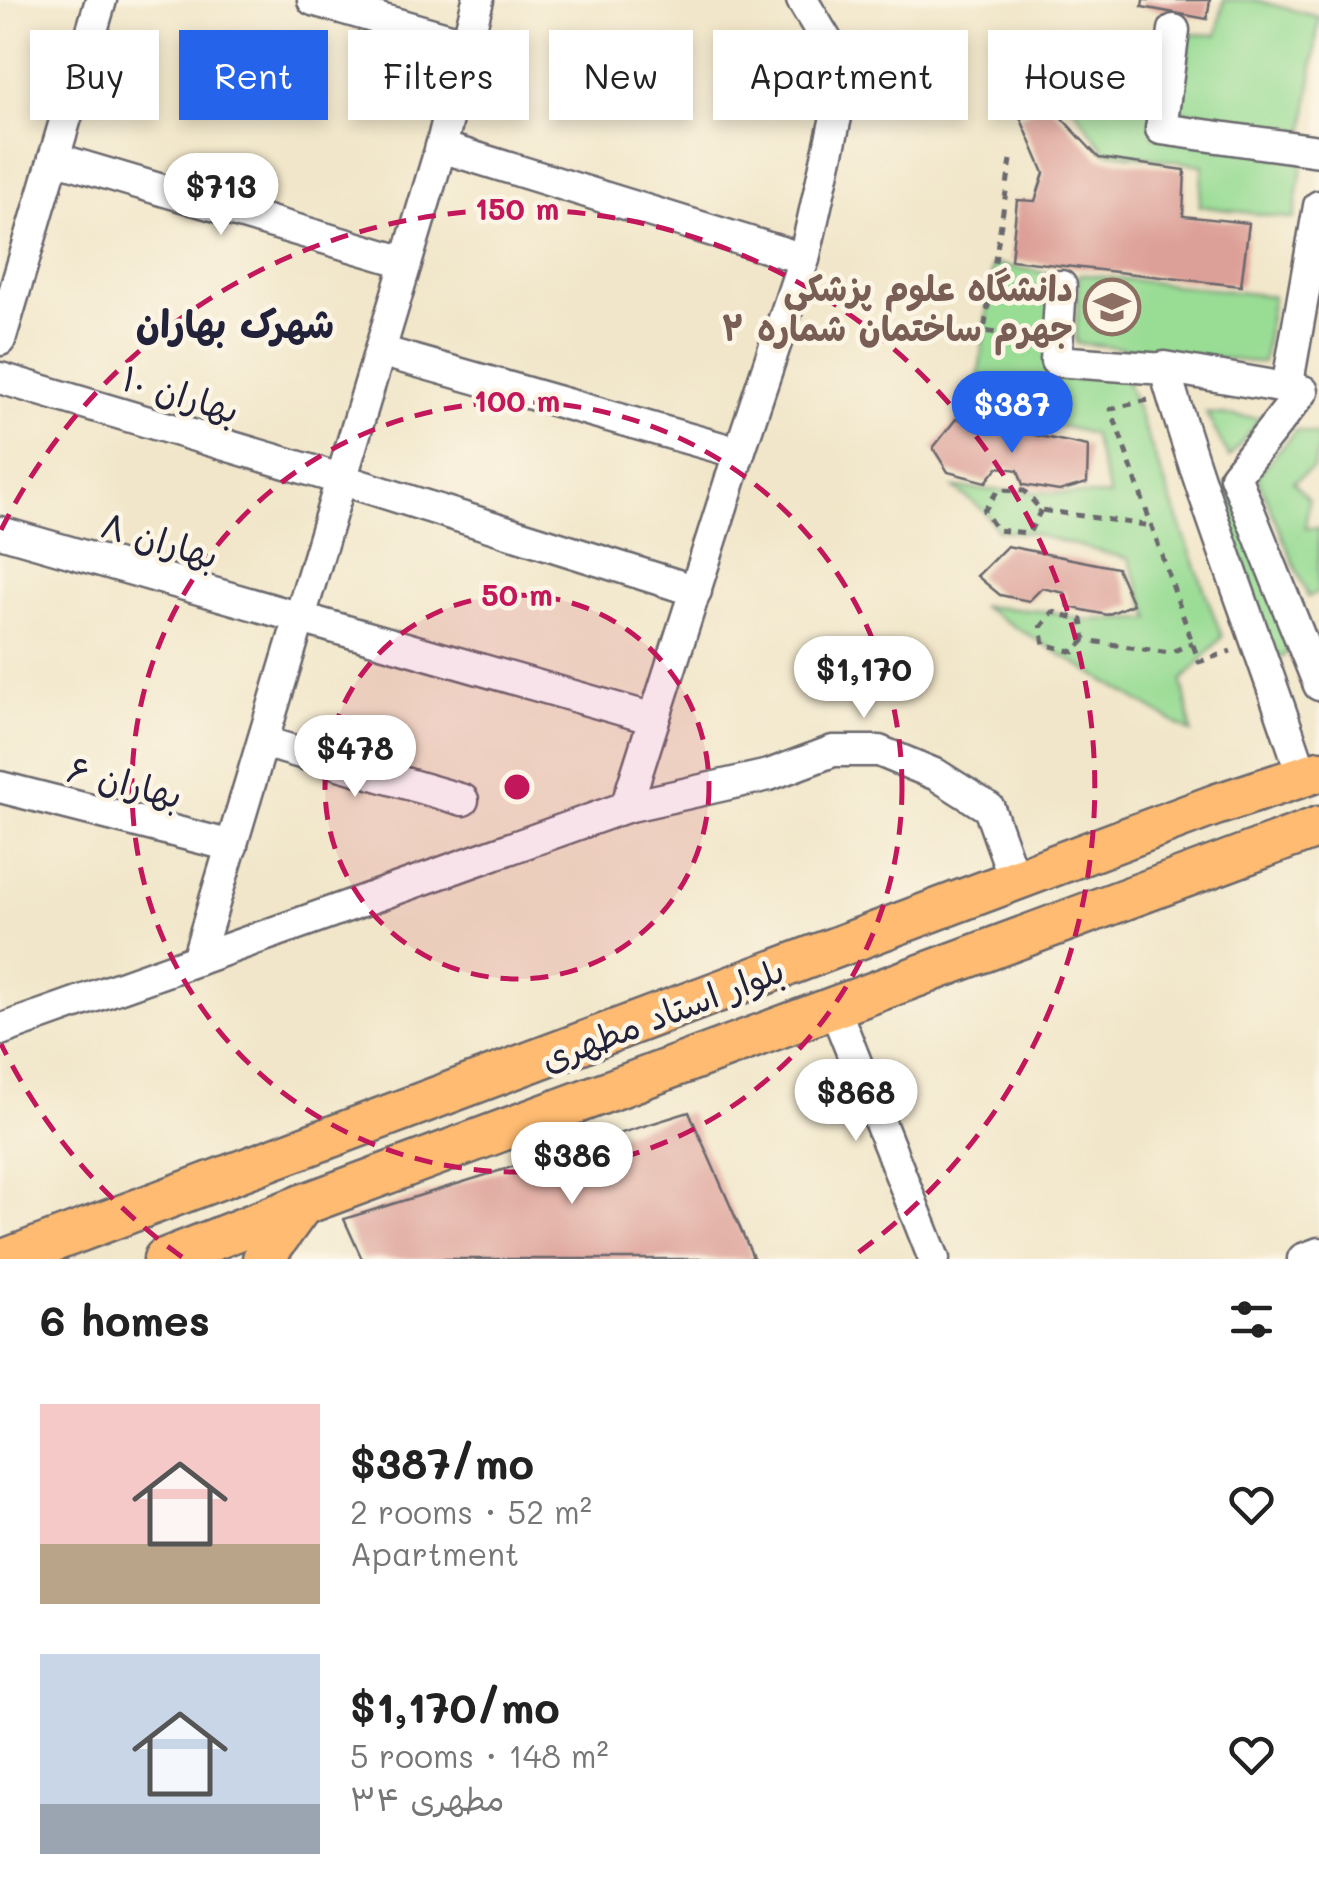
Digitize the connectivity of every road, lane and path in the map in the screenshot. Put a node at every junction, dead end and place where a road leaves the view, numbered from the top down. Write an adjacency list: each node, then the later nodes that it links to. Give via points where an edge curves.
1 (101, 0): 11 (street)
2 (314, 0): 5 (street)
3 (478, 0): 6 (street)
4 (802, 0): 14 (street, via 846,73)
5 (419, 30)
6 (471, 30)
7 (1174, 30): 10 (street, via 1162,130)
8 (448, 120): 9 (street)
9 (441, 147): 14 (street); 15 (street)
10 (1319, 151)
11 (54, 158): 15 (street); 16 (street)
12 (1011, 160): 19 (path, via 984,332)
13 (1319, 206): 23 (street)
14 (804, 260): 24 (street)
15 (404, 262): 20 (street)
16 (10, 269): 18 (street)
17 (1061, 286): 19 (street)
18 (0, 340)
19 (1058, 341): 22 (street, via 1056,361)
20 (380, 351): 24 (street); 26 (street)
21 (0, 378): 26 (street, بهاران ۱۰)
22 (1168, 382): 23 (street, via 1164,367); 27 (street); 29 (path, via 1112,409)
23 (1287, 388): 25 (street, via 1303,391)
24 (738, 454): 31 (street)
25 (1235, 476): 27 (street); 33 (street)
26 (340, 480): 31 (street, بهاران ۱۰); 32 (street)
27 (1201, 486): 35 (street)
28 (1040, 510): 28 (path, via 1024,491 998,490 984,512 996,530 1028,533); 29 (path)
29 (1152, 526): 36 (path)
30 (0, 532): 32 (street, بهاران ۸)
31 (696, 591): 39 (street)
32 (300, 617): 39 (street, بهاران ۸); 40 (street)
33 (1307, 623): 37 (street)
34 (1085, 640): 34 (path, via 1082,620 1053,612 1041,627 1044,644 1074,652); 36 (path, via 1169,653)
35 (1258, 642): 36 (path, via 1199,662); 38 (street)
36 (1193, 643)
37 (1314, 674): 38 (street)
38 (1270, 676): 41 (street)
39 (654, 720): 44 (street)
40 (263, 742): 43 (street); 46 (street)
41 (1311, 774): 47 (main road, بلوار استاد مطهری)
42 (0, 788): 46 (street, بهاران ۶)
43 (463, 800)
44 (626, 807): 47 (street, via 769,775 833,751 879,752 938,775 990,808); 48 (street)
45 (1319, 826): 49 (main road, بلوار استاد مطهری)
46 (232, 846): 48 (street)
47 (1015, 881): 53 (main road, بلوار استاد مطهری)
48 (197, 960): 50 (street)
49 (834, 1007): 51 (main road, بلوار استاد مطهری); 56 (street)
50 (0, 1030)
51 (302, 1204): 54 (main road, بلوار استاد مطهری); 55 (main road)
52 (1319, 1253): 57 (street)
53 (6, 1259)
54 (164, 1259)
55 (264, 1259)
56 (934, 1259)
57 (1302, 1259)

